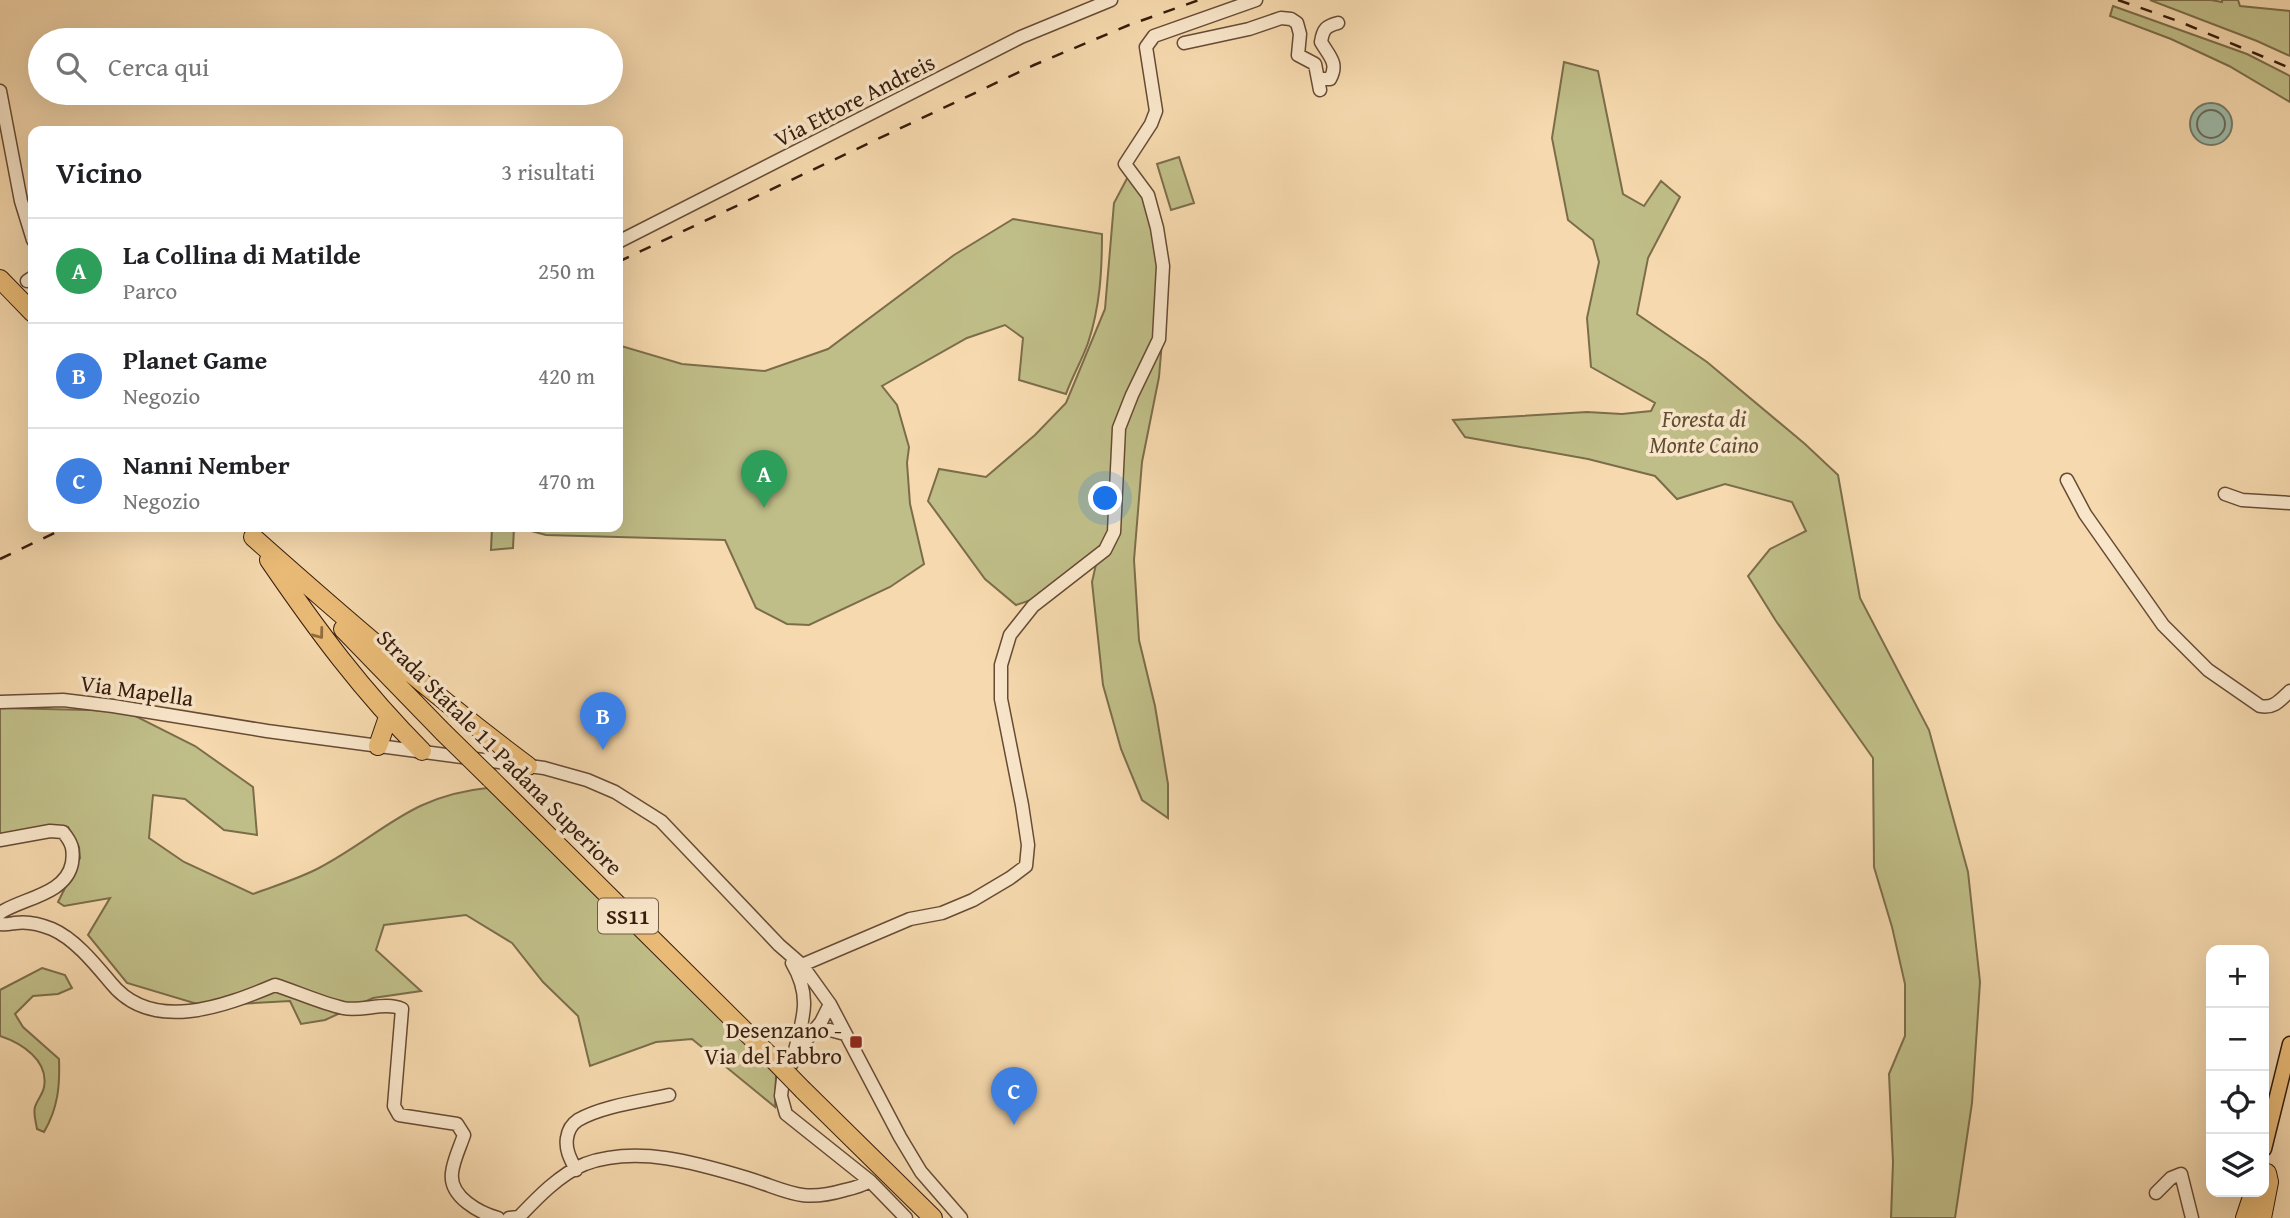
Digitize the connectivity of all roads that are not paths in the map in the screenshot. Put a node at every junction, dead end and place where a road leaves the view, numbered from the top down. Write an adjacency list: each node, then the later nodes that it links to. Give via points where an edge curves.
1 (1111, 0): 8 (street, Via Ettore Andreis, via 1021,37)
2 (1256, 0): 25 (street, via 1154,36 1146,47 1156,111 1125,164 1148,195 1157,228 1163,266 1159,339 1119,428 1114,532 1105,550 1033,606 1010,635 1001,665 1001,699 1028,845 1026,866 973,900 942,913 909,919)
3 (1338, 23): 4 (street, via 1323,31 1321,42 1335,70 1319,84 1314,64 1298,55 1300,34 1291,19)
4 (1184, 43)
5 (0, 91): 6 (street)
6 (1, 103): 7 (street)
7 (28, 224)
8 (623, 239)
9 (0, 279): 10 (highway)
10 (28, 308)
11 (2067, 481): 15 (street, via 2163,625 2208,670 2260,706 2277,704)
12 (2225, 494): 13 (street, via 2242,500)
13 (2290, 503)
14 (248, 532): 17 (highway, one-way to 17, via 320,635); 20 (highway, via 357,629); 45 (highway, Strada Statale 11 Padana Superiore / SS11, bridge)
15 (2290, 691)
16 (0, 702): 18 (street, Via Mapella, via 63,700)
17 (388, 717): 18 (highway); 19 (highway)
18 (378, 746): 19 (street, Via Mapella)
19 (422, 751): 20 (street, Via Mapella)
20 (528, 766): 24 (street, Via Mapella, via 587,780 662,821)
21 (0, 840): 22 (street, via 63,832 73,844 73,855 71,870 59,884)
22 (0, 913)
23 (0, 924): 42 (street, via 33,923 55,930 73,942 127,999 166,1013 241,1000 275,985 344,1008 402,1009 394,1106 399,1115 457,1124 464,1135 451,1176 458,1193 479,1212)
24 (785, 951): 25 (street); 27 (street, via 803,988)
25 (802, 965): 26 (street)
26 (830, 1004): 27 (street); 28 (street); 29 (street)
27 (804, 1018): 31 (street)
28 (813, 1032): 29 (street); 31 (street)
29 (845, 1034): 46 (street, via 916,1163)
30 (2290, 1044): 34 (main road)
31 (792, 1060): 36 (street, via 782,1086 786,1114)
32 (2290, 1073): 35 (main road)
33 (669, 1095): 37 (street, via 580,1119 566,1144)
34 (2268, 1134)
35 (2269, 1162)
36 (852, 1167): 38 (street); 39 (street)
37 (576, 1170): 39 (street, via 631,1154 736,1175 802,1197); 43 (street, via 519,1217)
38 (870, 1181): 39 (street); 44 (street)
39 (840, 1192)
40 (2156, 1193): 47 (street, via 2180,1174)
41 (2266, 1197): 48 (highway)
42 (498, 1218)
43 (509, 1218)
44 (906, 1218)
45 (933, 1218)
46 (961, 1218)
47 (2192, 1218)
48 (2262, 1218)

